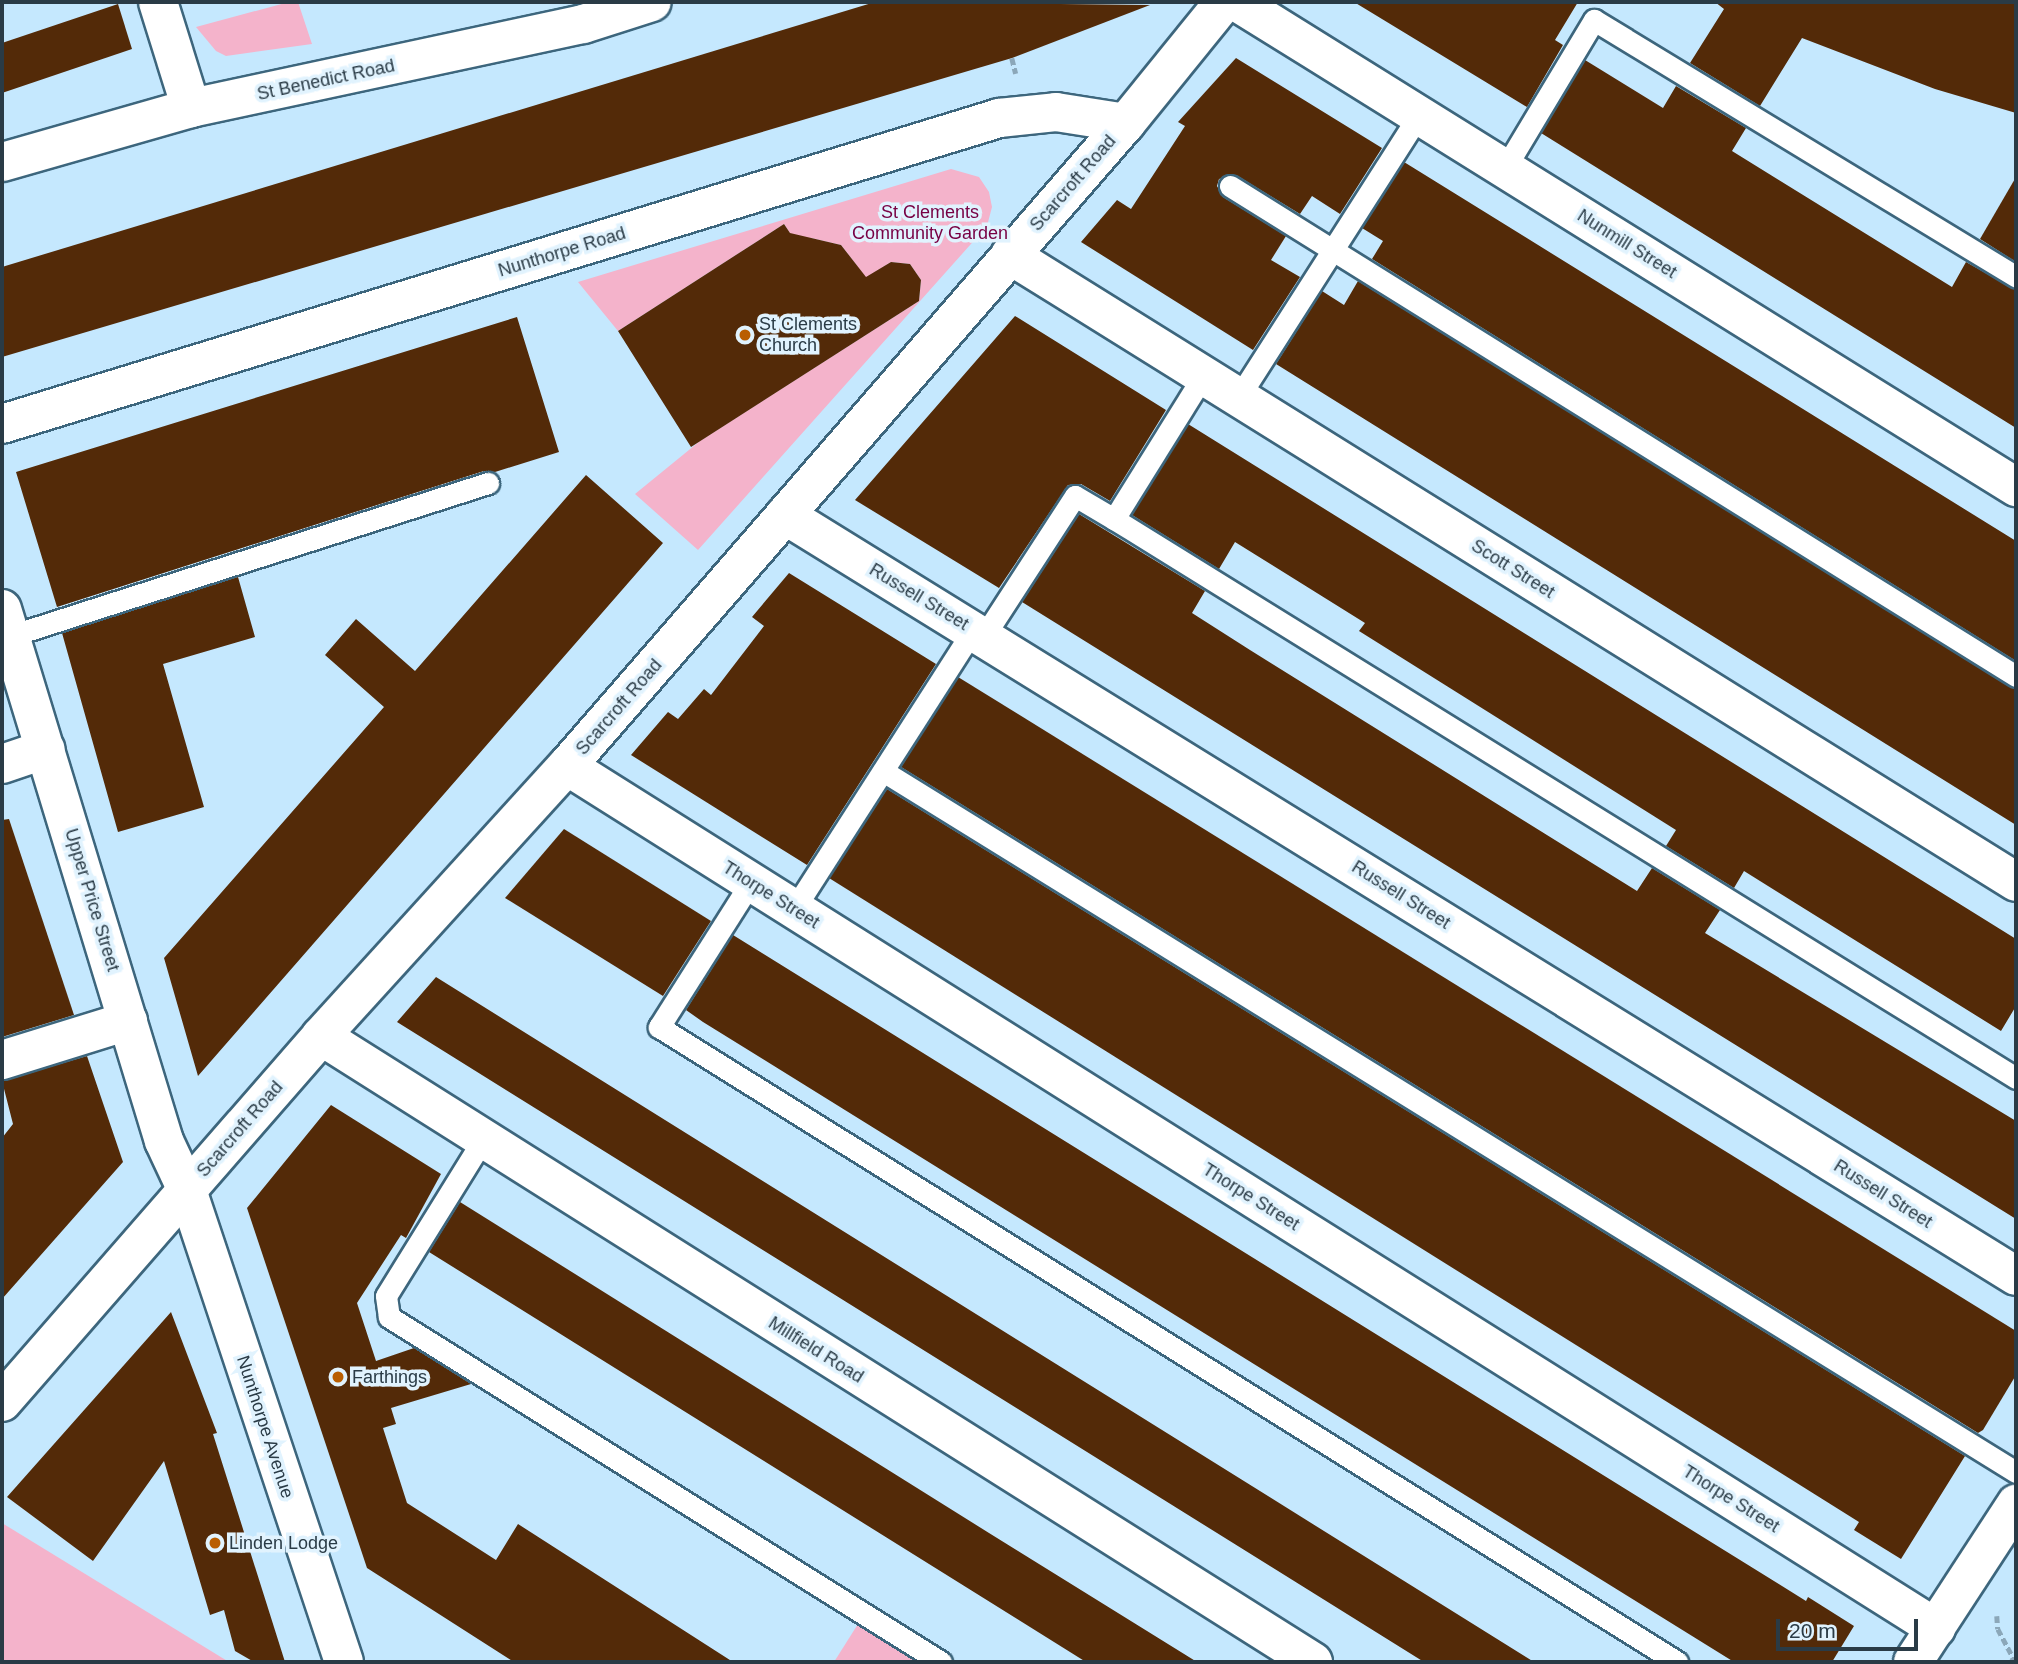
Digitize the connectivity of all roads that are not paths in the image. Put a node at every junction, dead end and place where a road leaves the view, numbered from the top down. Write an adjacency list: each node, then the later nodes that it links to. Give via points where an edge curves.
1 (158, 2): 6 (street)
2 (652, 2): 5 (street, St Benedict Road)
3 (1224, 2): 8 (street, Scarcroft Road)
4 (1237, 2): 7 (street, Nunmill Street)
5 (579, 13): 6 (street, St Benedict Road)
6 (191, 108): 9 (street, St Benedict Road)
7 (1419, 115): 10 (street, Nunmill Street); 12 (lane)
8 (1126, 123): 13 (street, Scarcroft Road); 17 (street, Nunthorpe Road, via 1055,113 999,118)
9 (2, 162)
10 (1505, 168): 14 (lane, via 1594,20); 19 (street, Nunmill Street)
11 (1230, 186): 12 (lane)
12 (1331, 252): 16 (lane); 24 (lane)
13 (1010, 255): 15 (street, Scott Street); 20 (street, Scarcroft Road)
14 (2016, 276)
15 (1203, 376): 16 (street, Scott Street); 21 (lane)
16 (1238, 398): 30 (street, Scott Street)
17 (2, 424)
18 (488, 483): 22 (lane)
19 (2016, 487)
20 (785, 515): 23 (street, Russell Street); 27 (street, Scarcroft Road)
21 (1114, 519): 23 (lane, via 1075,496); 35 (lane)
22 (6, 622): 25 (street, Upper Price Street)
23 (978, 633): 28 (lane); 38 (street, Russell Street)
24 (2016, 676)
25 (46, 749): 26 (street); 32 (street, Upper Price Street)
26 (2, 764)
27 (567, 766): 29 (street, Thorpe Street); 33 (street, Scarcroft Road)
28 (883, 771): 31 (lane); 40 (lane)
29 (751, 882): 31 (street, Thorpe Street); 46 (lane, via 659,1027)
30 (2016, 882)
31 (794, 909): 42 (street, Thorpe Street)
32 (128, 1021): 34 (street); 37 (street, Upper Price Street, via 164,1141)
33 (321, 1036): 36 (street, Millfield Road); 37 (street, Scarcroft Road)
34 (2, 1059)
35 (2016, 1078)
36 (482, 1141): 44 (lane, via 386,1296 389,1317); 45 (street, Millfield Road)
37 (187, 1190): 39 (street, Scarcroft Road); 43 (street, Nunthorpe Avenue)
38 (2016, 1276)
39 (2, 1402)
40 (2016, 1472)
41 (2016, 1504): 42 (street)
42 (1936, 1628): 47 (street)
43 (344, 1662)
44 (941, 1662)
45 (1313, 1662)
46 (1677, 1662)
47 (1913, 1662)

